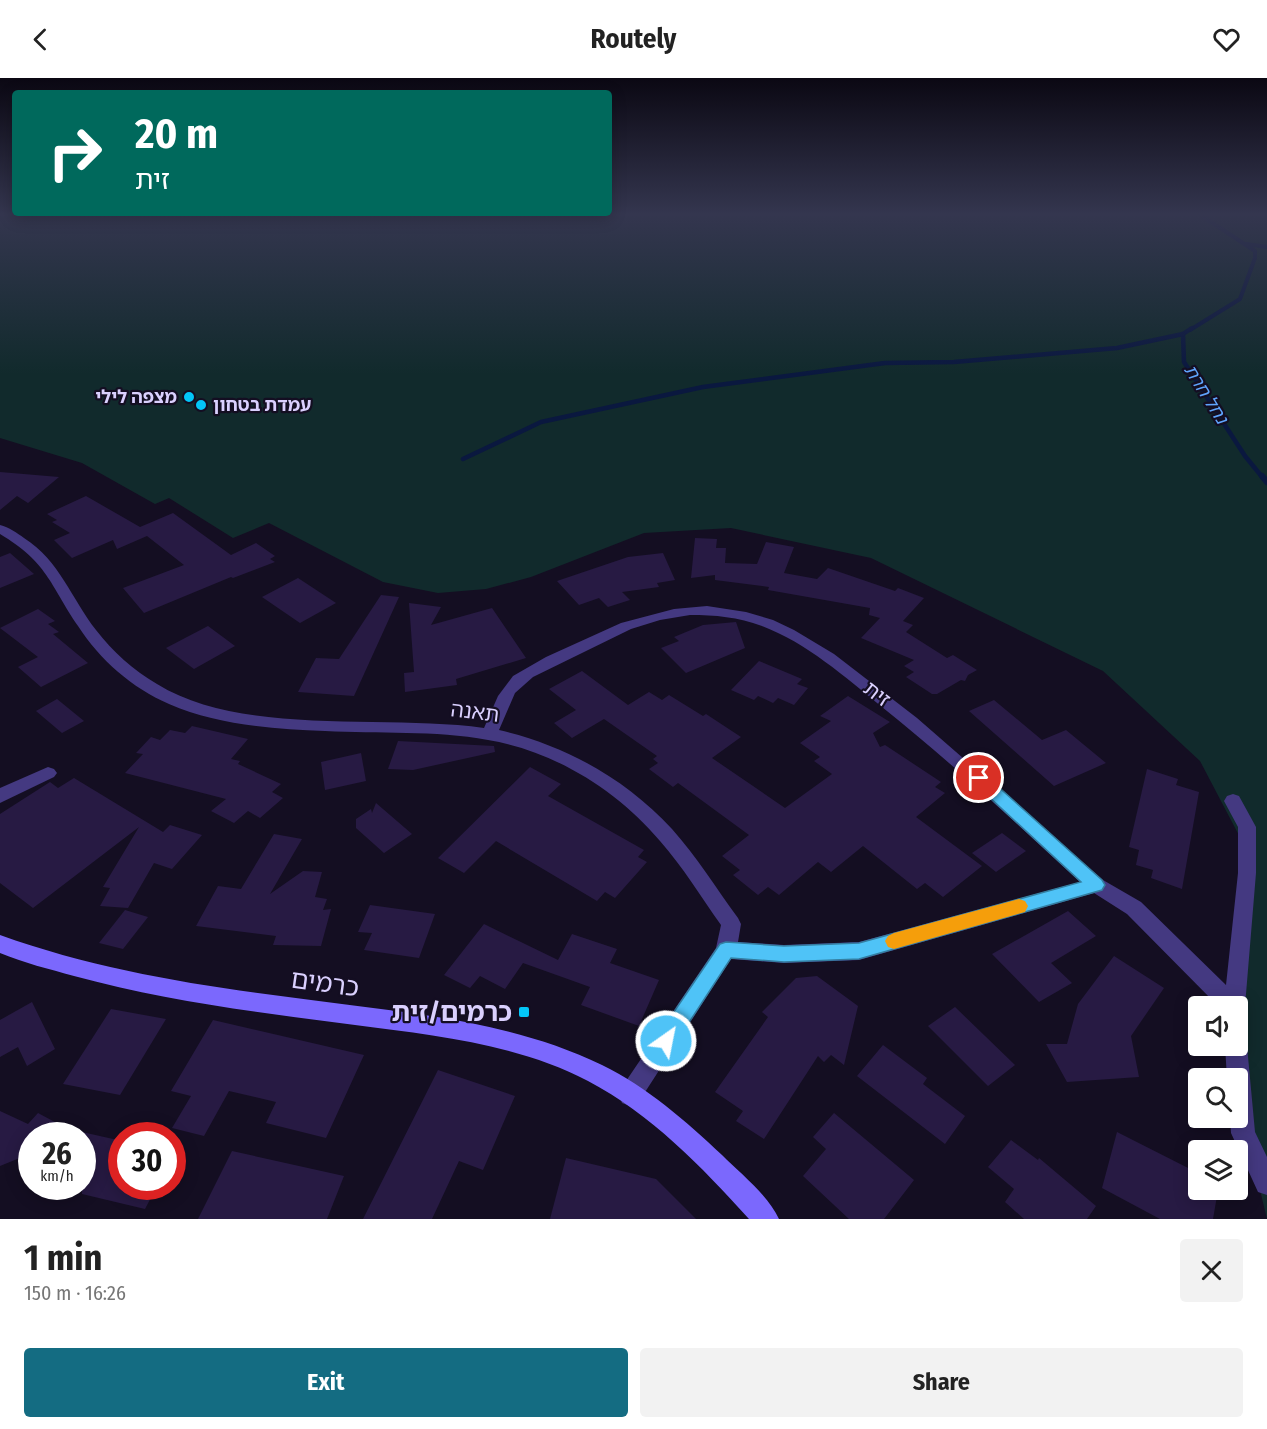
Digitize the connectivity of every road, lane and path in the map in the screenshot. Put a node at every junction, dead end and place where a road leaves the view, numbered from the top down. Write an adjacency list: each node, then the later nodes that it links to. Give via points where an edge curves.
1 (5, 537): 2 (street, תאנה, via 26,544 47,564 90,633 114,660 177,701 229,716 288,724)
2 (489, 734): 6 (street, זית, via 513,684 611,631 658,615 722,611 759,620 828,656 945,747); 8 (street, תאנה, via 538,746 579,766 640,810 684,856 730,924)
3 (48, 773): 4 (street)
4 (0, 796)
5 (1233, 801): 10 (street, via 1247,827 1247,873)
6 (1096, 885): 8 (street, via 859,951 784,954); 9 (street, זית, via 1134,908)
7 (0, 944): 12 (street, כרמים, via 120,978 465,1032 539,1051 594,1073)
8 (726, 950): 12 (street, תאנה)
9 (1223, 996)
10 (1234, 996)
11 (1237, 1056): 13 (street, via 1243,1133)
12 (630, 1095): 14 (street, כרמים, via 710,1159)
13 (1267, 1183)
14 (766, 1219)

